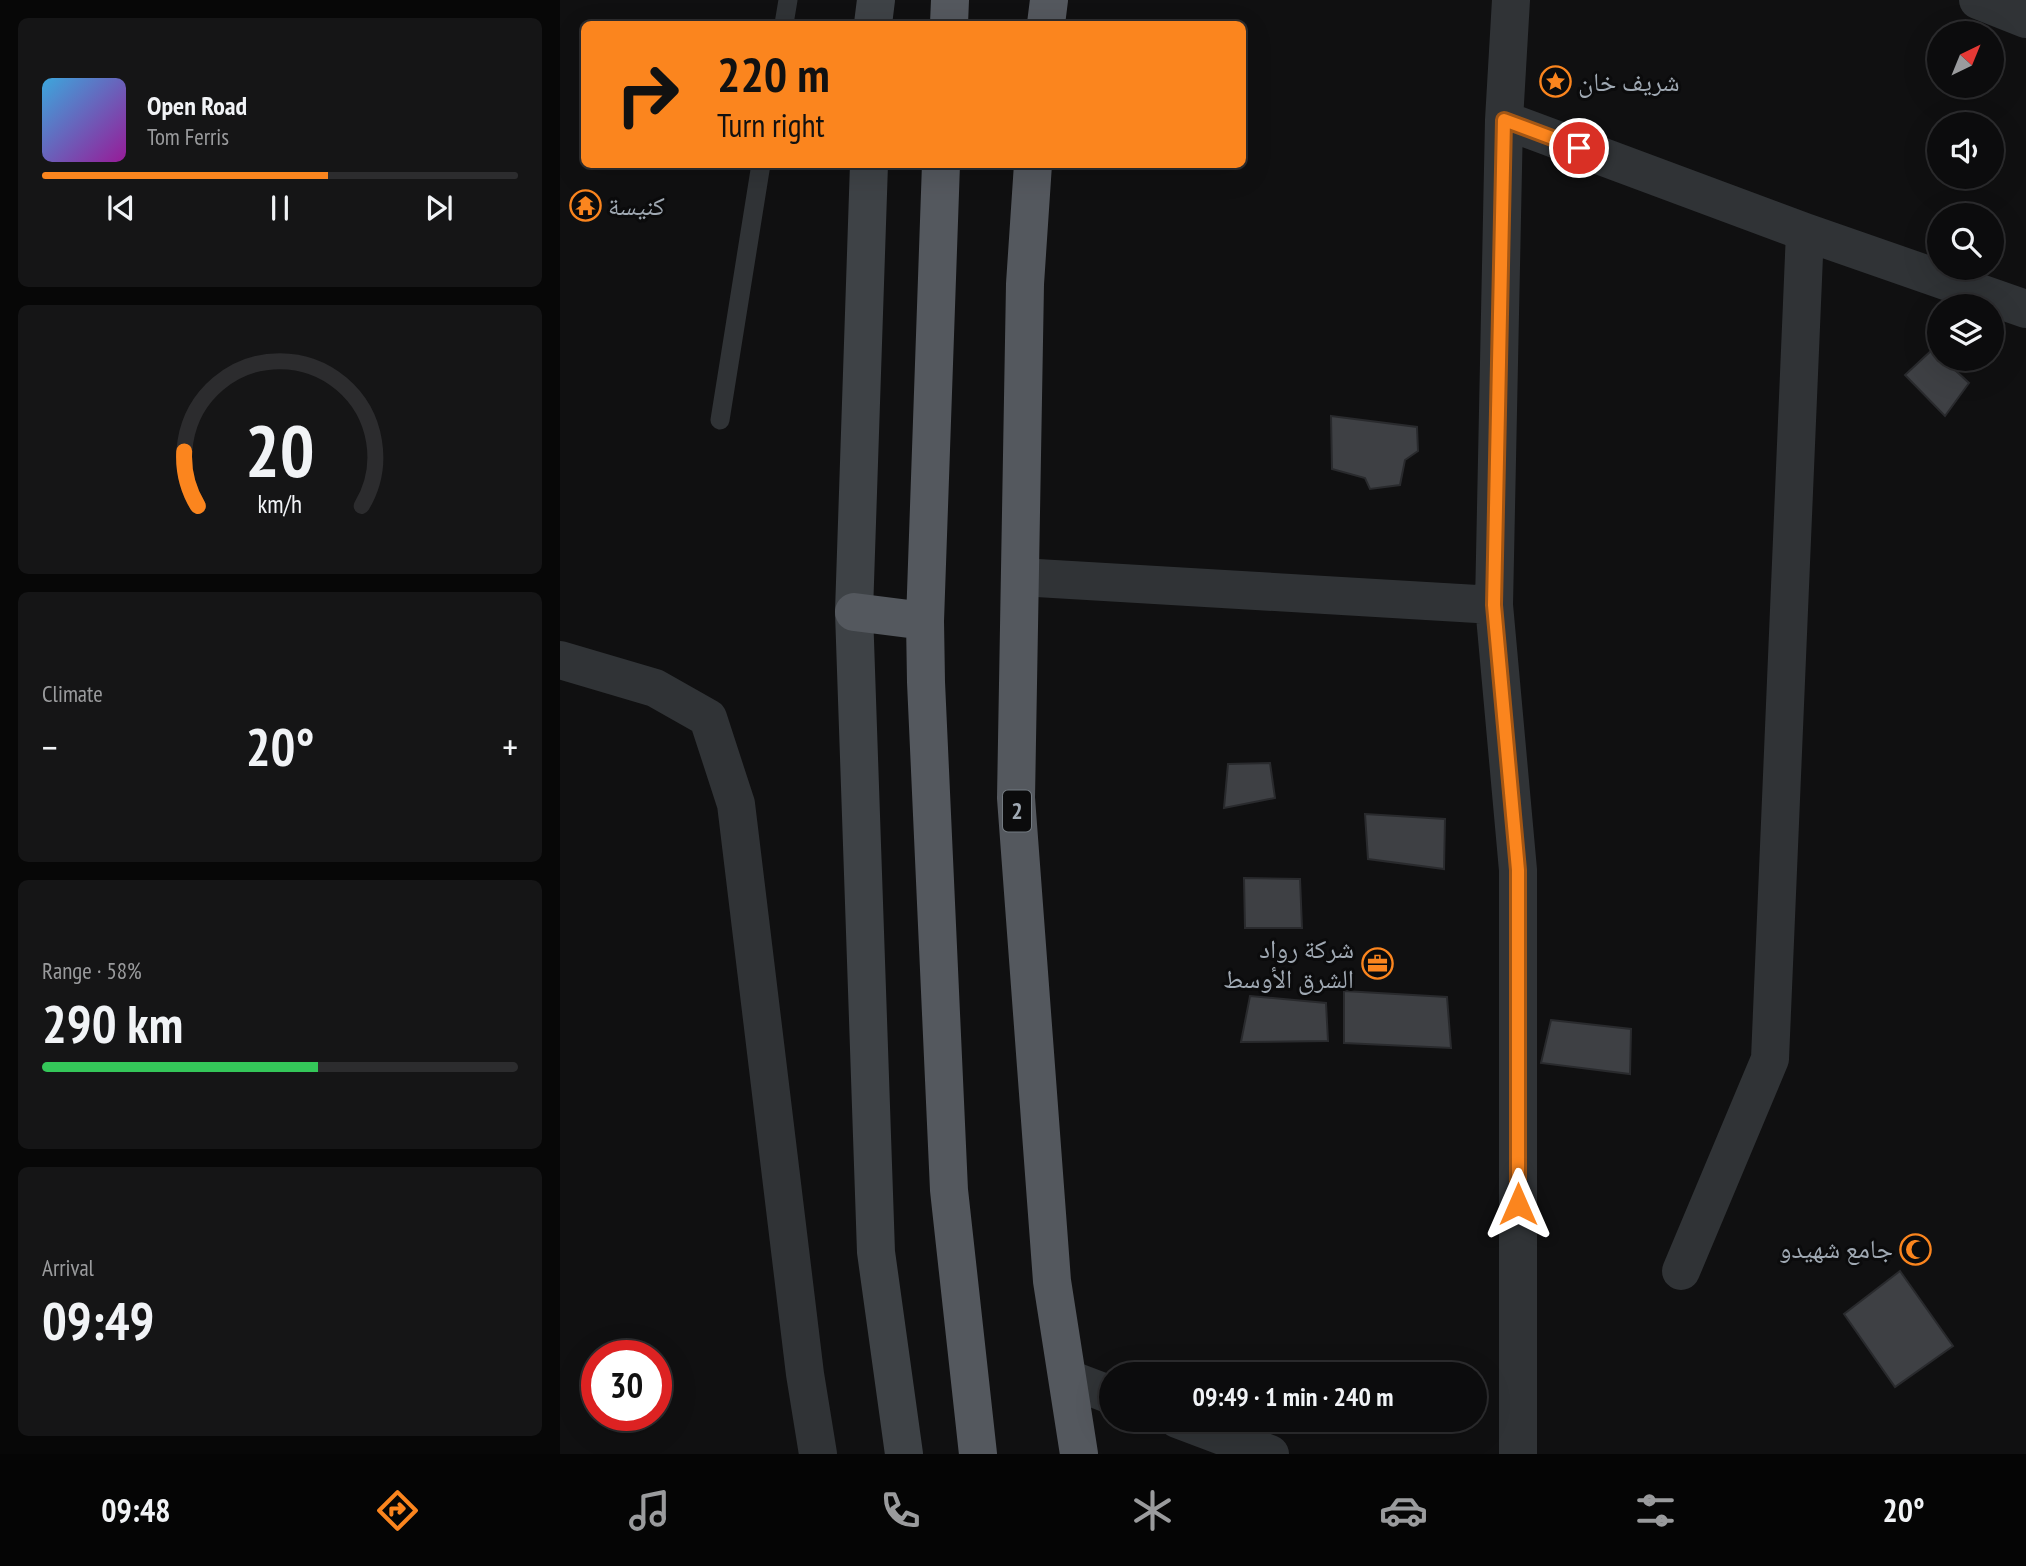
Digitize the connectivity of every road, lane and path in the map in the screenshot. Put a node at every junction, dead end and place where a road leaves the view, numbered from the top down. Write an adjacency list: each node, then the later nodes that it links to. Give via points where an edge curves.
1 (788, 0): 8 (lane)
2 (876, 0): 9 (main road)
3 (950, 0): 10 (highway)
4 (1049, 0): 11 (highway)
5 (1511, 0): 12 (street)
6 (1978, 0): 7 (street)
7 (2026, 19)
8 (784, 21)
9 (873, 21)
10 (949, 21)
11 (1046, 21)
12 (1504, 120): 17 (street); 21 (street)
13 (760, 168): 19 (lane)
14 (869, 168): 22 (main road)
15 (941, 168): 23 (highway)
16 (1033, 168): 20 (highway, 2, via 1025,284)
17 (1805, 232): 18 (street); 25 (street, via 1770,1059)
18 (2026, 309)
19 (720, 420)
20 (1020, 577): 21 (street); 26 (highway, 2, via 1016,798 1051,1267)
21 (1494, 605): 34 (street, via 1518,870)
22 (855, 612): 23 (highway); 30 (main road, via 876,1252)
23 (925, 621): 31 (highway, via 949,1190)
24 (560, 660): 29 (street, via 655,688 708,718 736,804)
25 (1681, 1271)
26 (1069, 1379): 27 (street); 32 (highway, 2)
27 (1099, 1390)
28 (1212, 1432): 33 (street)
29 (818, 1454)
30 (904, 1454)
31 (978, 1454)
32 (1079, 1454)
33 (1270, 1454)
34 (1518, 1454)

